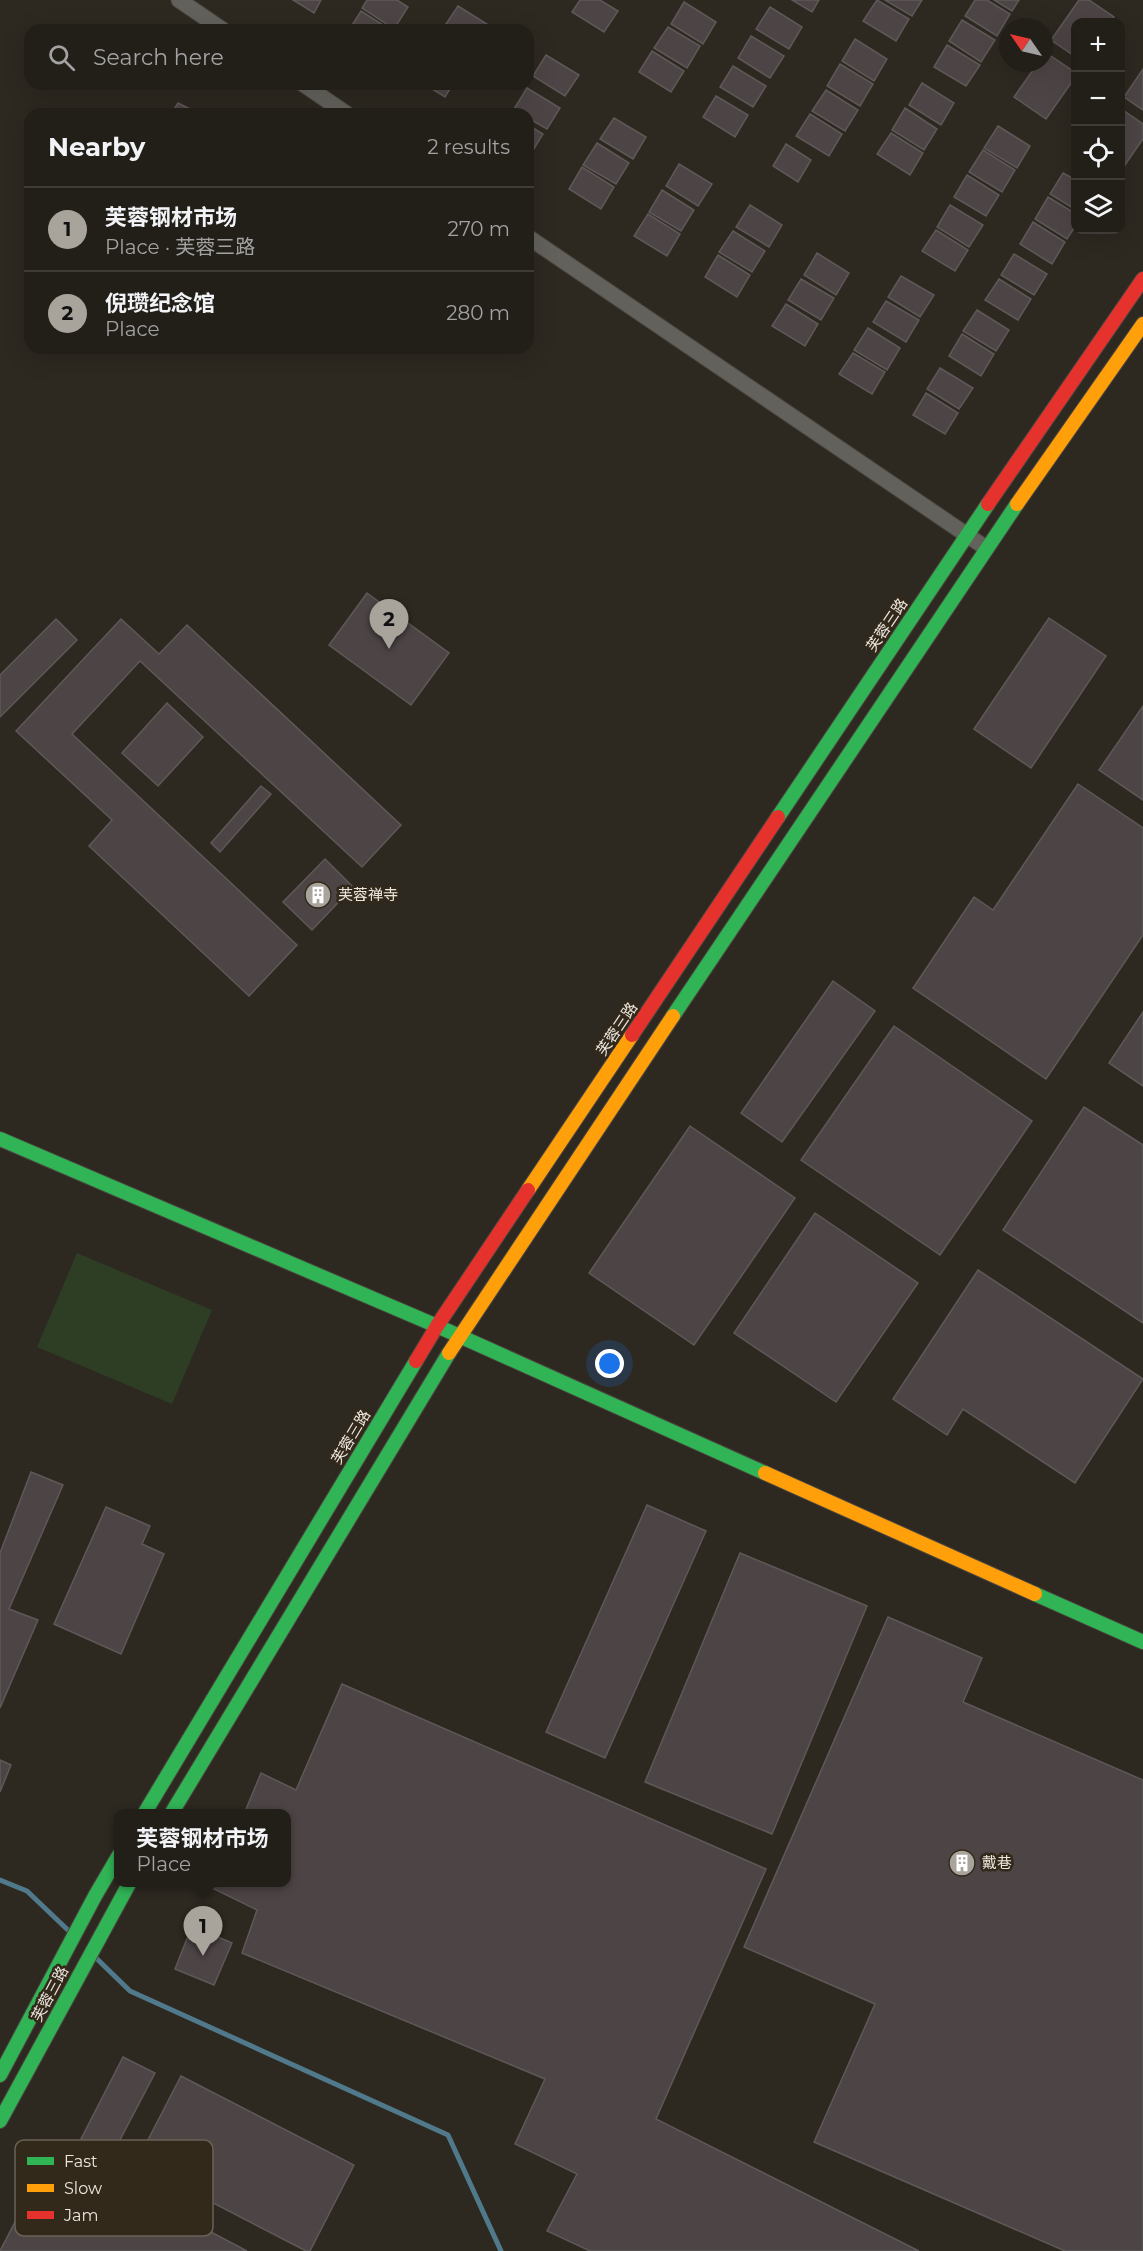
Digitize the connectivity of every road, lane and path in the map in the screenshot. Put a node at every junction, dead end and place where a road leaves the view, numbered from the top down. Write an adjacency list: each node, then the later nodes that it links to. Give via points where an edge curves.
1 (179, 0): 2 (street)
2 (214, 24)
3 (312, 90): 4 (street)
4 (338, 108)
5 (534, 241): 8 (street)
6 (1143, 279): 8 (main road, 芙蓉三路)
7 (1143, 324): 9 (main road)
8 (967, 534): 9 (street); 11 (main road, 芙蓉三路)
9 (986, 548): 12 (main road)
10 (0, 1139): 11 (main road)
11 (437, 1326): 12 (main road); 14 (main road, 芙蓉三路)
12 (459, 1336): 13 (main road); 15 (main road)
13 (1143, 1642)
14 (147, 1809)
15 (174, 1809)
16 (114, 1864): 18 (main road, 芙蓉三路)
17 (127, 1887): 19 (main road, 芙蓉三路)
18 (0, 2075)
19 (0, 2121)

